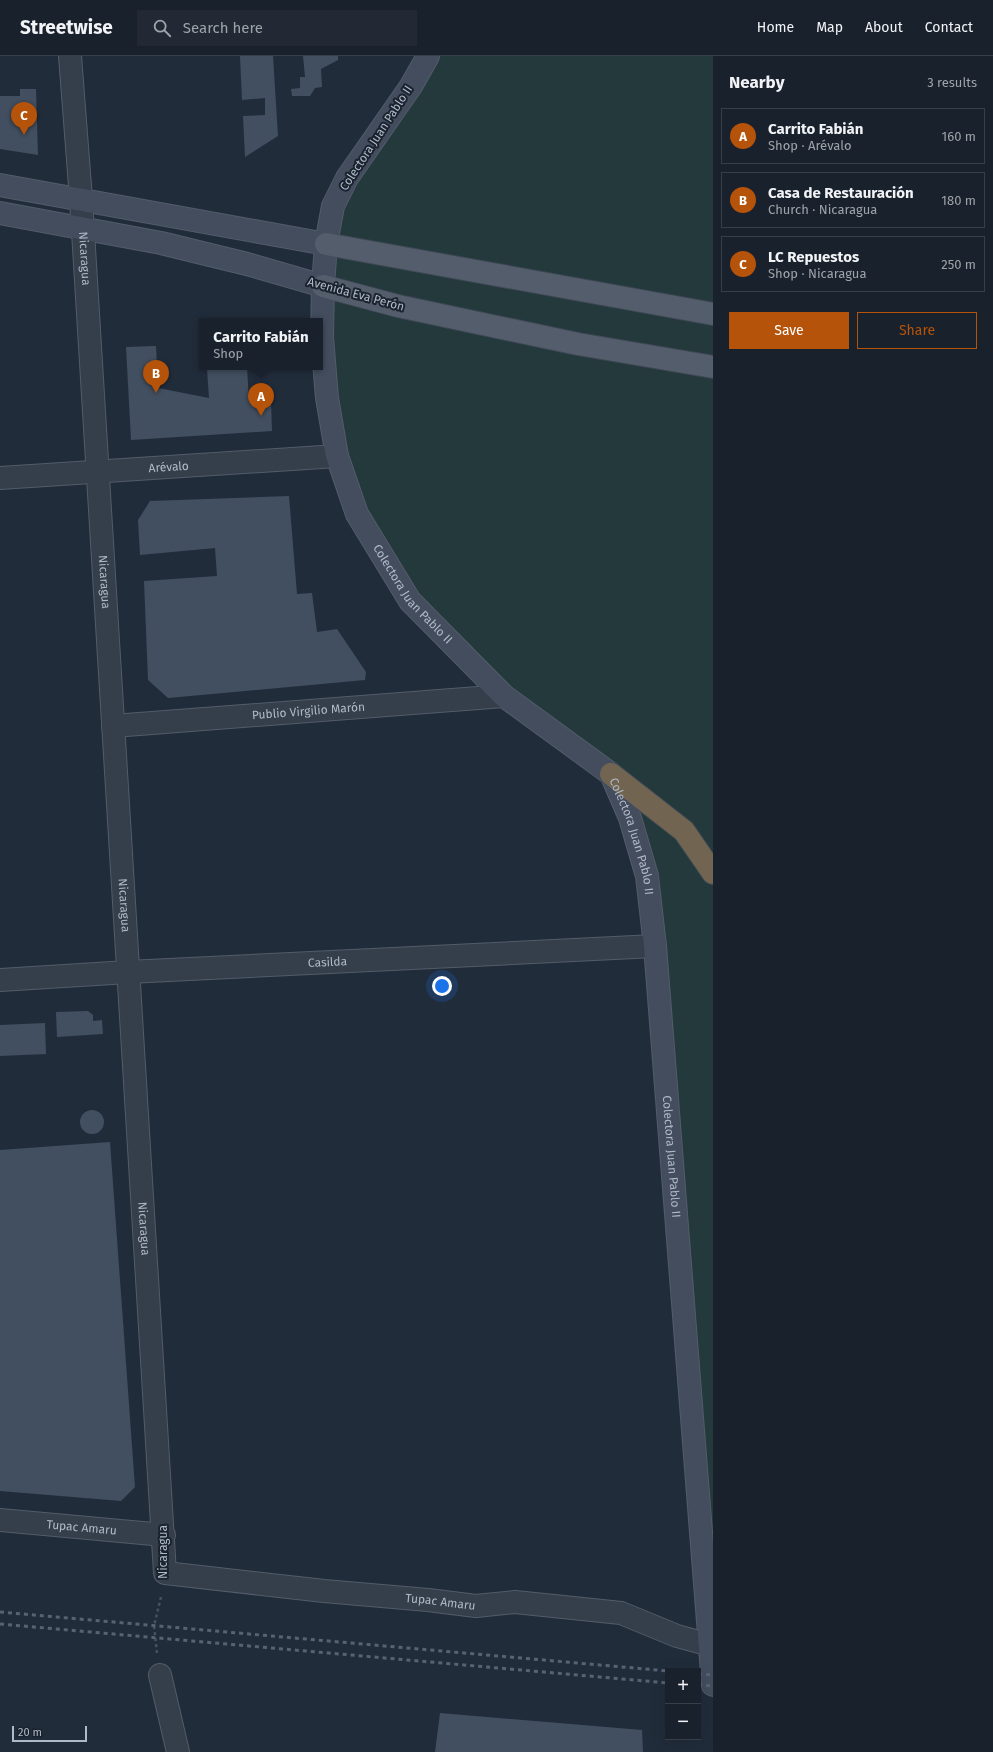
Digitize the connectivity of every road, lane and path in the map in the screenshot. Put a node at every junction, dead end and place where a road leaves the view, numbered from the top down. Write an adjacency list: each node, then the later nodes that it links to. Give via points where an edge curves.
1 (70, 56): 4 (street, Nicaragua)
2 (428, 56): 7 (main road, Colectora Juan Pablo II, via 411,86 347,178 333,206)
3 (0, 185): 4 (main road)
4 (82, 199): 6 (street, Nicaragua); 7 (main road)
5 (0, 213): 6 (main road, Avenida Eva Perón)
6 (83, 228): 8 (main road, Avenida Eva Perón, via 248,264); 14 (street, Nicaragua)
7 (326, 244): 8 (main road, Colectora Juan Pablo II); 9 (main road)
8 (323, 286): 10 (main road, Colectora Juan Pablo II); 12 (main road, Avenida Eva Perón, via 398,306 578,344)
9 (713, 314)
10 (322, 318)
11 (323, 350): 13 (main road, Colectora Juan Pablo II, via 326,391)
12 (713, 367)
13 (337, 456): 14 (street, Arévalo); 16 (main road, Colectora Juan Pablo II, via 357,514 410,601)
14 (98, 472): 15 (street, Arévalo); 17 (street, Nicaragua)
15 (0, 478)
16 (504, 696): 17 (street, Publio Virgilio Marón); 18 (main road, Colectora Juan Pablo II)
17 (113, 726): 21 (street, Nicaragua)
18 (611, 774): 19 (highway, via 684,831); 20 (main road, Colectora Juan Pablo II, via 630,818 647,876)
19 (713, 872)
20 (655, 946): 21 (street, Casilda); 26 (main road, Colectora Juan Pablo II)
21 (128, 972): 22 (street, Casilda); 24 (street, Nicaragua)
22 (0, 980)
23 (0, 1520): 24 (street, Tupac Amaru)
24 (164, 1535): 25 (street, Nicaragua)
25 (165, 1573): 26 (street, Tupac Amaru, via 476,1606 514,1602 621,1613 677,1636); 27 (path, Nicaragua, via 154,1626)
26 (711, 1634): 28 (main road, Colectora Juan Pablo II)
27 (160, 1675): 29 (street)
28 (713, 1685)
29 (178, 1752)

